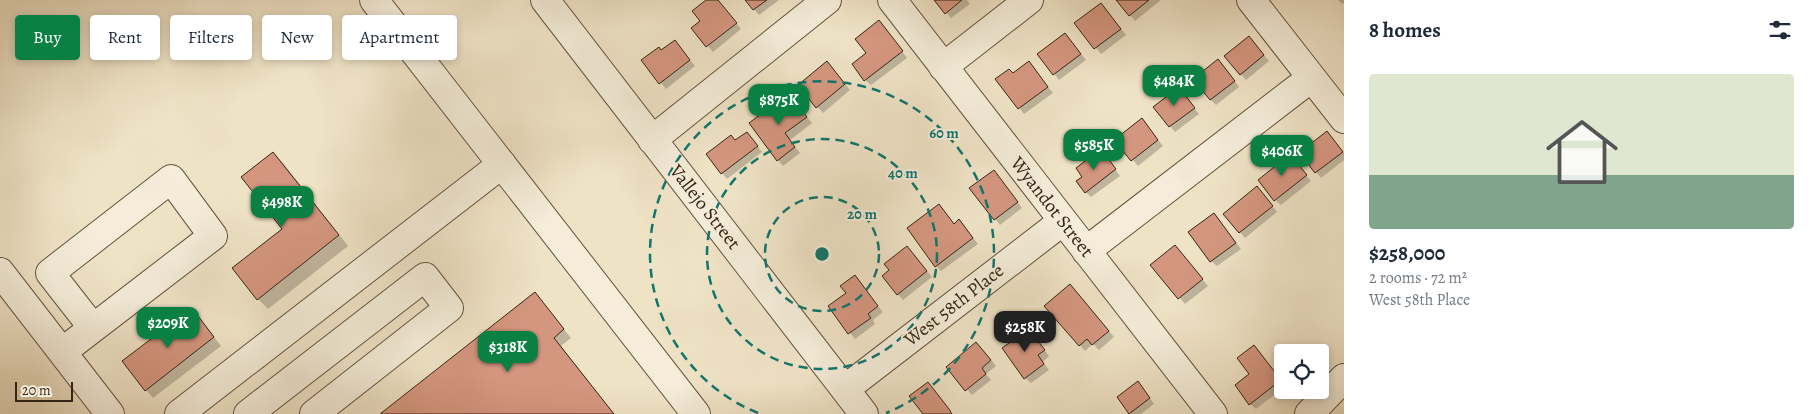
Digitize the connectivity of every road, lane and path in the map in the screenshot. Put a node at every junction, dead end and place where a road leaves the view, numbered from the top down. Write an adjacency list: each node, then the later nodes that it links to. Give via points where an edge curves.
1 (374, 0): 11 (street)
2 (544, 0): 10 (street, Vallejo Street)
3 (827, 0): 10 (street)
4 (892, 0): 7 (street, Wyandot Street)
5 (1029, 0): 7 (street)
6 (1251, 0): 8 (street)
7 (943, 67): 12 (street, Wyandot Street)
8 (1312, 78): 9 (street); 13 (street)
9 (1344, 119)
10 (652, 140): 18 (street, Vallejo Street)
11 (502, 164): 20 (street); 23 (street)
12 (1063, 221): 13 (street, Wyandot Street); 18 (street, West 58th Place)
13 (1086, 251): 25 (street, Wyandot Street)
14 (0, 272): 16 (street)
15 (93, 328): 15 (street, via 213,236 171,179 50,273); 16 (street)
16 (62, 352): 19 (street)
17 (1344, 378): 26 (street)
18 (845, 389): 24 (street, Vallejo Street)
19 (110, 414)
20 (179, 414)
21 (248, 414): 22 (street, via 425,277 449,308)
22 (314, 414)
23 (696, 414)
24 (864, 414)
25 (1213, 414)
26 (1309, 414)

